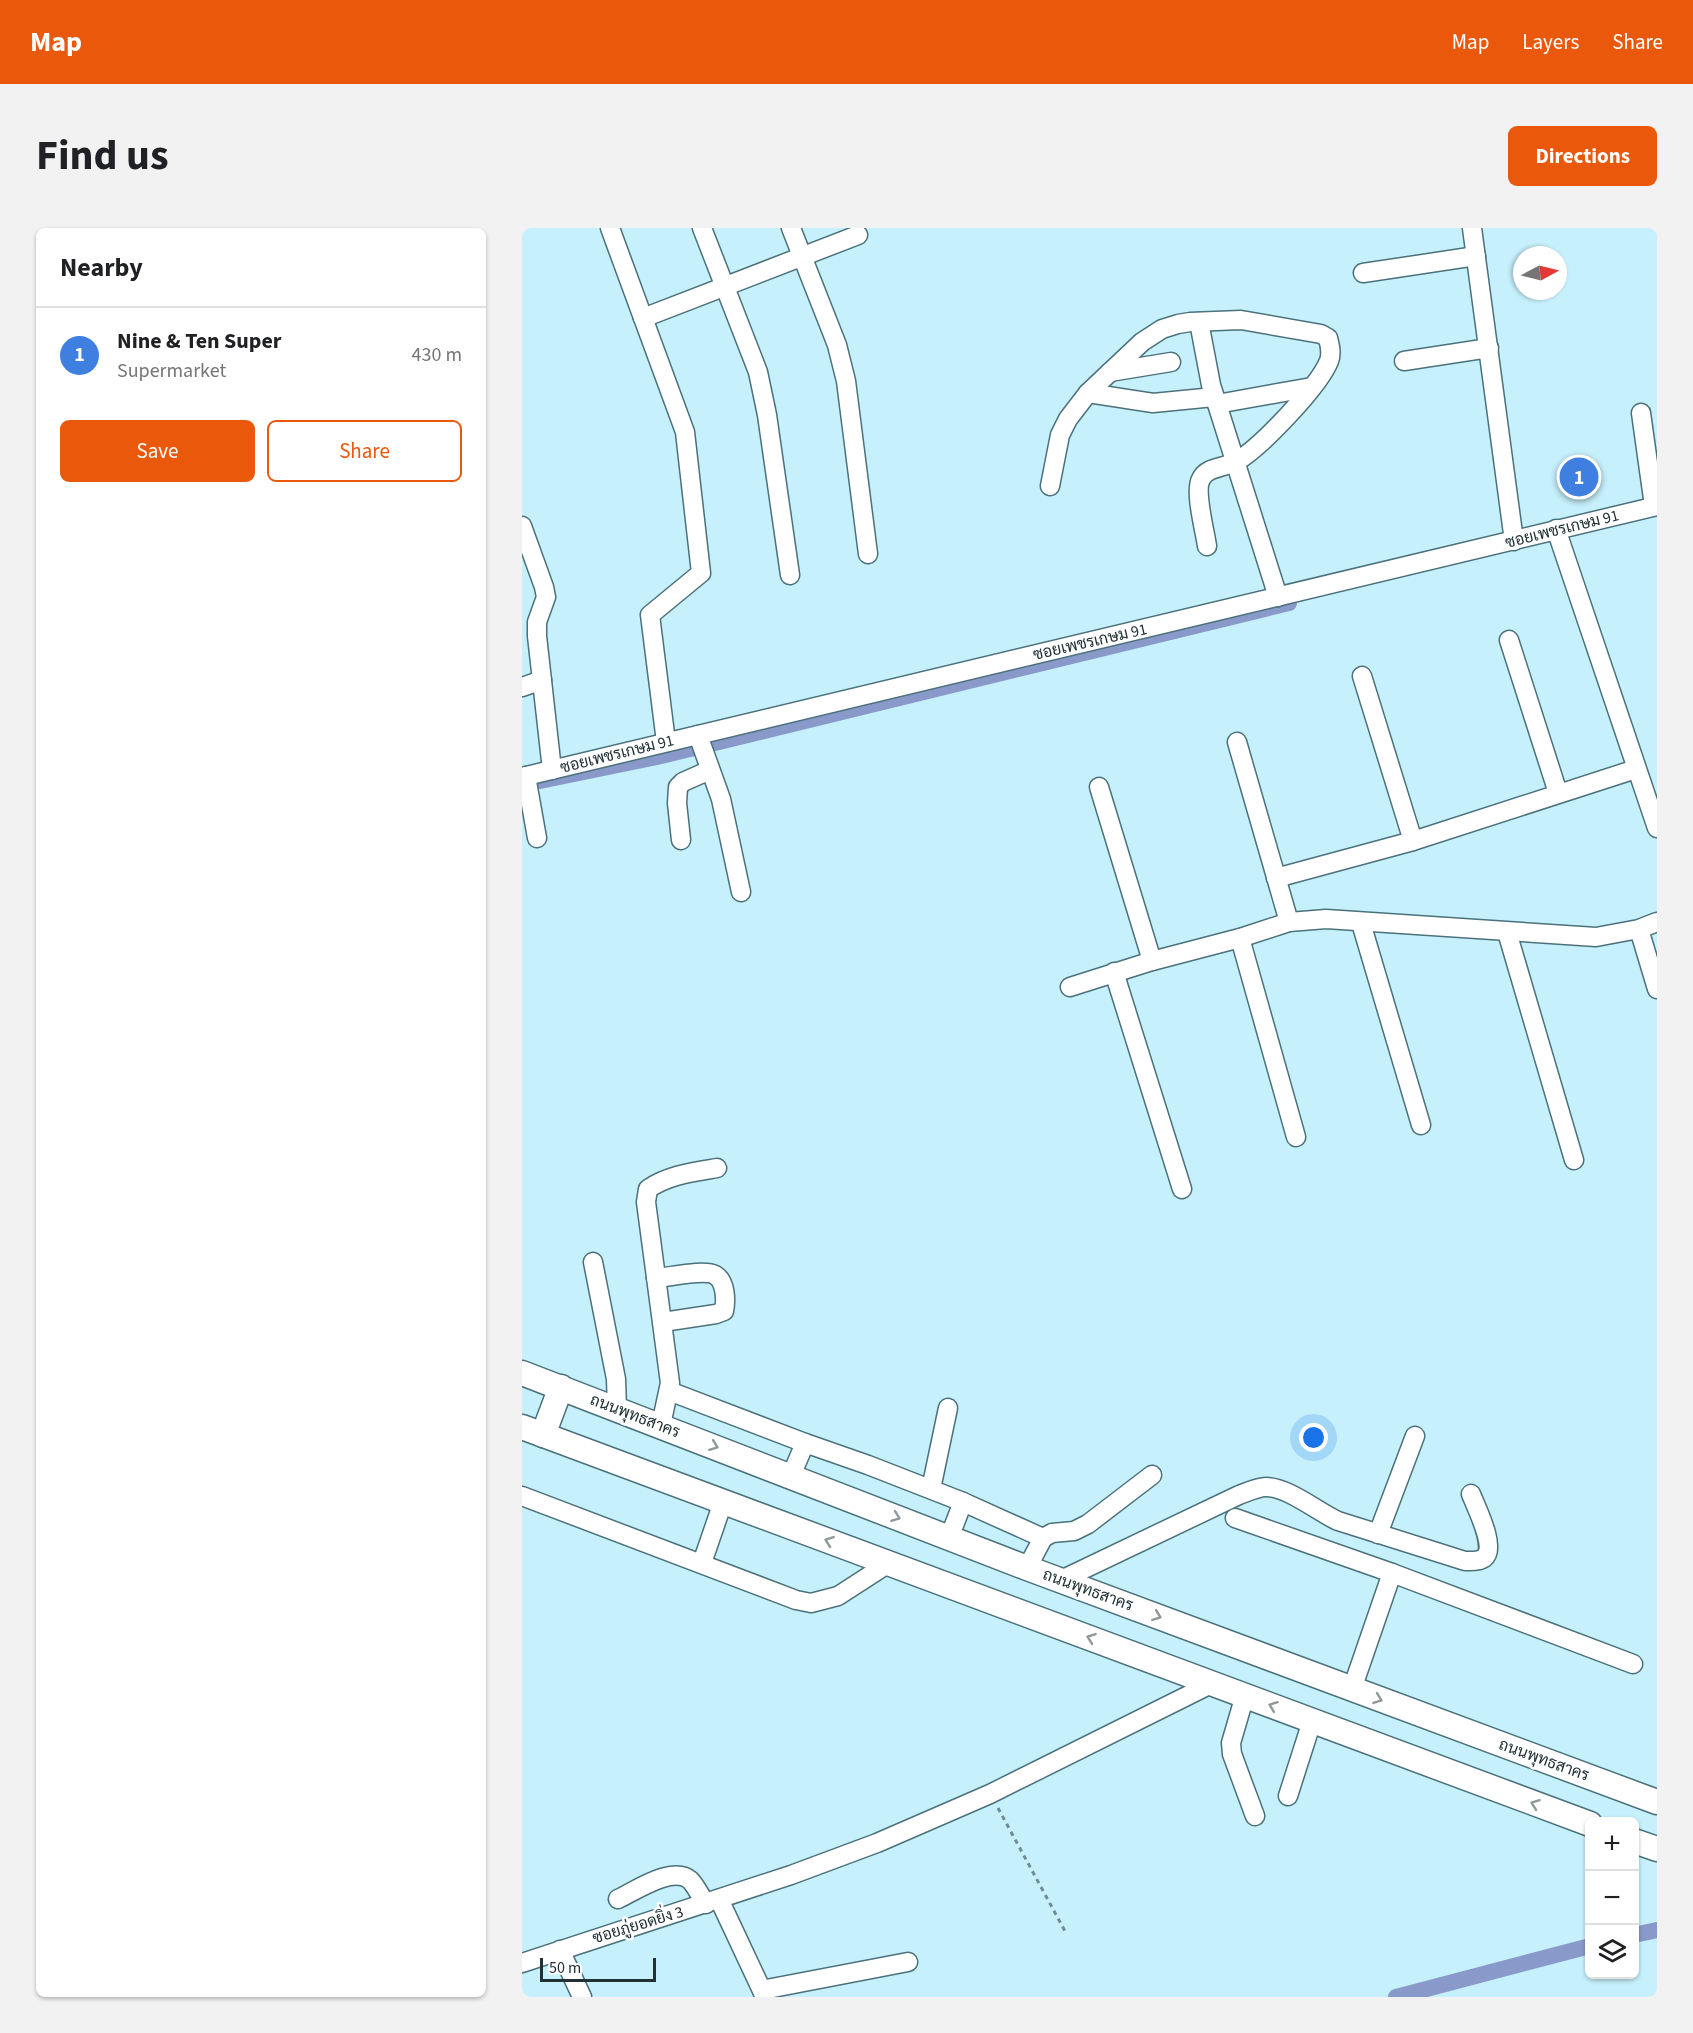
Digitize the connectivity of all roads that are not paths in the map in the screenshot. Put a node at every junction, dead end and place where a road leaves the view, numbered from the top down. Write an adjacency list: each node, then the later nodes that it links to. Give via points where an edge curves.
1 (610, 228): 10 (street)
2 (702, 228): 9 (street)
3 (791, 228): 7 (street)
4 (1472, 228): 6 (street)
5 (858, 235): 7 (street)
6 (1476, 256): 8 (street); 12 (street)
7 (802, 257): 9 (street); 27 (street, via 837,345 846,381)
8 (1363, 273)
9 (724, 286): 10 (street); 28 (street, via 758,372)
10 (643, 318): 36 (street, via 685,432 701,573 650,615)
11 (1198, 322): 15 (street, via 1162,329); 16 (street, via 1241,320 1321,334 1328,339 1330,359); 18 (street)
12 (1489, 348): 13 (street); 24 (street)
13 (1404, 361)
14 (1171, 362): 15 (street)
15 (1110, 372): 17 (street)
16 (1312, 387): 18 (street); 20 (street, via 1263,440)
17 (1088, 393): 18 (street, via 1153,403); 21 (street, via 1060,435)
18 (1215, 400): 20 (street)
19 (1641, 413): 22 (street)
20 (1236, 462): 26 (street, via 1201,477 1198,487); 29 (street)
21 (1050, 486)
22 (1656, 506): 25 (street, ซอยเพชรเกษม 91)
23 (522, 526): 30 (street, via 544,587)
24 (1514, 541): 25 (street, ซอยเพชรเกษม 91); 29 (street, ซอยเพชรเกษม 91)
25 (1560, 544): 39 (street)
26 (1207, 546)
27 (868, 554)
28 (790, 575)
29 (1278, 597): 38 (street, ซอยเพชรเกษม 91)
30 (542, 608): 31 (street); 34 (street, via 537,622)
31 (522, 616)
32 (1509, 639): 43 (street)
33 (1362, 676): 47 (street)
34 (542, 680): 35 (street); 40 (street)
35 (522, 687)
36 (666, 742): 38 (street, ซอยเพชรเกษม 91); 40 (street, ซอยเพชรเกษม 91)
37 (1237, 742): 48 (street)
38 (705, 754): 46 (street, via 678,787); 49 (street, via 721,799)
39 (1636, 769): 43 (street); 44 (street)
40 (552, 770): 41 (street, ซอยเพชรเกษม 91)
41 (527, 786): 45 (street)
42 (1099, 787): 56 (street)
43 (1558, 793): 47 (street)
44 (1657, 828)
45 (537, 838)
46 (681, 840)
47 (1413, 841): 48 (street)
48 (1276, 878): 50 (street)
49 (741, 892)
50 (1288, 922): 51 (street); 55 (street)
51 (1361, 922): 54 (street); 60 (street)
52 (1657, 922): 53 (street)
53 (1639, 929): 54 (street, via 1596,937); 59 (street)
54 (1507, 932): 62 (street)
55 (1240, 938): 56 (street); 61 (street)
56 (1152, 961): 57 (street)
57 (1114, 972): 58 (street); 64 (street)
58 (1070, 987)
59 (1657, 989)
60 (1421, 1125)
61 (1296, 1137)
62 (1574, 1160)
63 (717, 1168): 66 (street, via 675,1176 648,1189 646,1202)
64 (1182, 1189)
65 (593, 1262): 72 (street, via 616,1379)
66 (656, 1278): 67 (street); 67 (street, via 715,1275 721,1281 726,1302 724,1311 716,1314)
67 (663, 1322): 70 (street)
68 (522, 1373): 69 (main road, ถนนพุทธสาคร)
69 (561, 1387): 72 (main road, ถนนพุทธสาคร); 74 (main road)
70 (669, 1391): 73 (street); 76 (street)
71 (948, 1408): 79 (street)
72 (617, 1409): 73 (main road, ถนนพุทธสาคร)
73 (661, 1425): 78 (main road, ถนนพุทธสาคร, one-way to 78)
74 (533, 1431): 82 (main road)
75 (1415, 1436): 85 (street)
76 (805, 1443): 78 (street); 79 (street)
77 (1152, 1474): 87 (street, via 1088,1524)
78 (791, 1476): 86 (main road, ถนนพุทธสาคร, one-way to 86)
79 (931, 1489): 83 (street)
80 (1471, 1494): 85 (street, via 1489,1541 1488,1552 1478,1561 1464,1561)
81 (522, 1496): 88 (street)
82 (723, 1502): 88 (street); 89 (main road, one-way to 82)
83 (963, 1502): 86 (street); 87 (street)
84 (1235, 1518): 91 (street)
85 (1378, 1534): 92 (street, via 1323,1515 1283,1490 1265,1487 1239,1494)
86 (949, 1538): 90 (main road, ถนนพุทธสาคร)
87 (1043, 1538): 90 (street)
88 (702, 1563): 89 (street, via 811,1603 838,1596)
89 (889, 1563): 94 (main road, one-way to 89)
90 (1027, 1568): 92 (main road, ถนนพุทธสาคร)
91 (1392, 1573): 93 (street); 95 (street)
92 (1061, 1580): 95 (main road, ถนนพุทธสาคร, one-way to 95)
93 (1633, 1664)
94 (1213, 1683): 96 (main road); 105 (street, ซอยภู่ยอดยิ่ง 3, via 990,1794 866,1847)
95 (1352, 1689): 99 (main road, ถนนพุทธสาคร, one-way to 99)
96 (1245, 1695): 97 (main road, one-way to 96); 100 (street, via 1231,1743)
97 (1312, 1721): 98 (street); 101 (main road, one-way to 97)
98 (1288, 1796)
99 (1657, 1802)
100 (1255, 1816)
101 (1585, 1822)
102 (1639, 1842): 103 (main road)
103 (1657, 1849)
104 (618, 1899): 105 (street, via 675,1875 689,1879)
105 (713, 1902): 106 (street, ซอยภู่ยอดยิ่ง 3); 109 (street)
106 (560, 1950): 108 (street, ซอยภู่ยอดยิ่ง 3); 110 (street)
107 (908, 1962): 109 (street)
108 (522, 1963)
109 (764, 1993)
110 (582, 1997)

